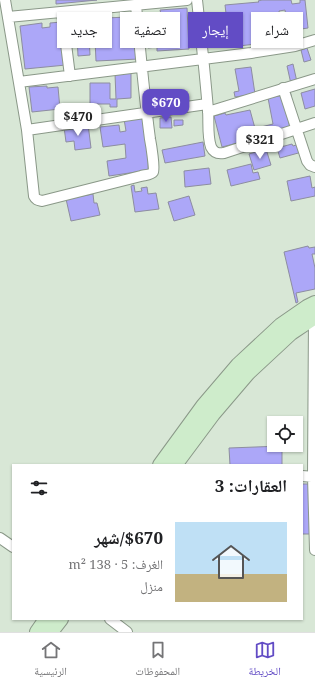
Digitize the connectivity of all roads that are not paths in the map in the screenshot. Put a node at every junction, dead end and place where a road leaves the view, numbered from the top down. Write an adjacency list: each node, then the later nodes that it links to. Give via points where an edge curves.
1 (5, 0): 8 (street)
2 (187, 0): 5 (street)
3 (197, 0): 11 (street)
4 (100, 4): 5 (street); 7 (street)
5 (136, 5): 12 (street)
6 (57, 12): 8 (street)
7 (62, 12)
8 (8, 17): 15 (street)
9 (315, 40): 11 (street, via 296,46)
10 (66, 48): 13 (street)
11 (203, 59): 12 (street); 17 (street)
12 (142, 67): 13 (street); 18 (street)
13 (70, 76): 15 (street)
14 (315, 78): 16 (street)
15 (19, 82): 21 (street)
16 (283, 88): 17 (street); 20 (street)
17 (208, 108): 18 (street); 20 (street, via 209,139 212,148 219,154)
18 (147, 113): 21 (street); 21 (street, via 154,170 151,174 42,201 35,199 34,196)
19 (315, 122): 20 (street)
20 (297, 128): 22 (street, via 307,161)
21 (27, 130)
22 (315, 167)
23 (315, 312): 24 (main road, via 307,307 281,325 238,365 203,406); 25 (main road, via 248,373); 27 (street)
24 (161, 464)
25 (176, 464)
26 (303, 476): 27 (street)
27 (314, 476): 30 (street)
28 (0, 538): 29 (street)
29 (12, 546)
30 (315, 550)
31 (45, 620): 34 (main road)
32 (60, 620): 35 (main road)
33 (111, 620): 36 (street)
34 (37, 632)
35 (51, 632)
36 (127, 632)

